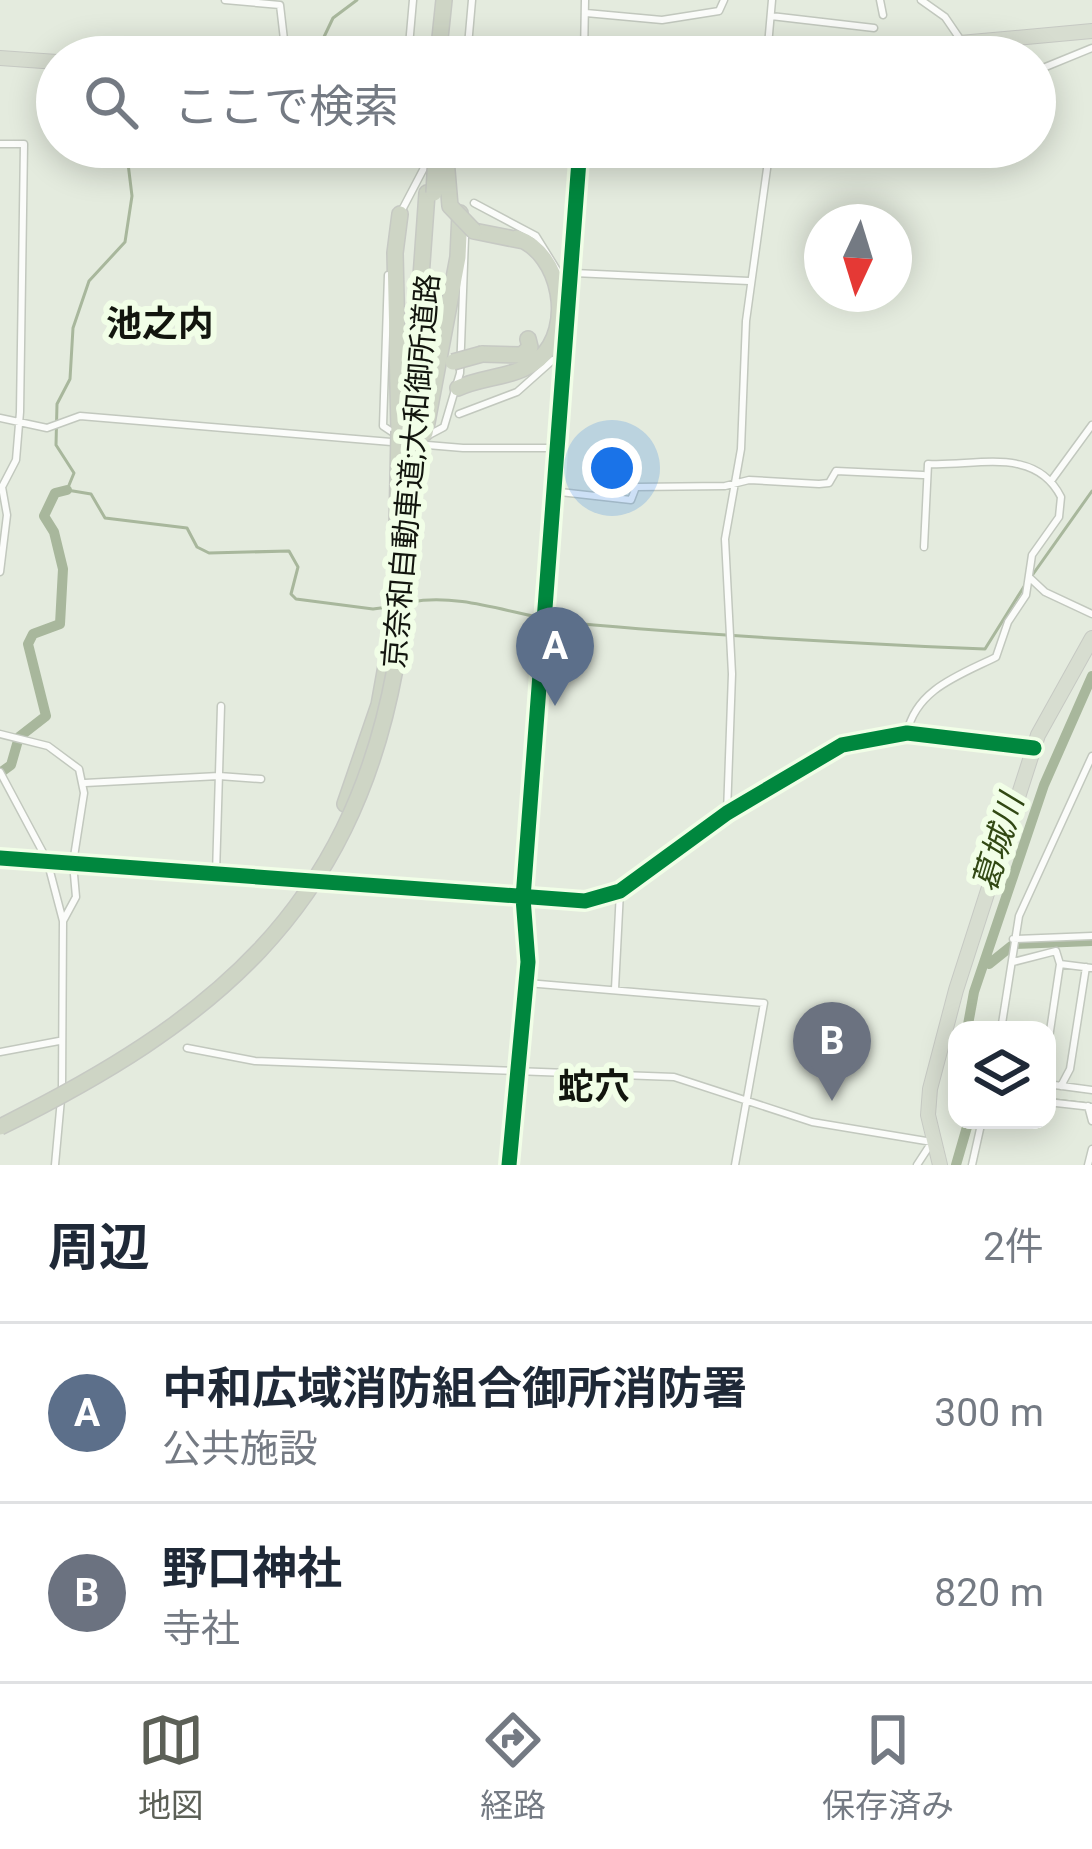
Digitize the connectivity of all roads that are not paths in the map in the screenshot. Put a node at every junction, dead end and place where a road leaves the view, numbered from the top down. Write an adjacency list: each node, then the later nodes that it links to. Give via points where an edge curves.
1 (225, 0): 15 (street, via 280,5)
2 (413, 0): 16 (street)
3 (447, 0): 17 (highway)
4 (472, 0): 18 (street)
5 (585, 0): 10 (street)
6 (724, 0): 10 (street, via 719,11 662,20)
7 (772, 0): 12 (street)
8 (880, 0): 11 (street)
9 (921, 0): 21 (street)
10 (586, 13): 19 (street)
11 (883, 15)
12 (770, 16): 13 (street); 20 (street)
13 (874, 28)
14 (1092, 31): 22 (highway)
15 (284, 36)
16 (409, 36)
17 (444, 36)
18 (469, 36)
19 (585, 36)
20 (769, 36)
21 (956, 36)
22 (1037, 36)
23 (1092, 47): 26 (street)
24 (0, 58): 25 (highway)
25 (36, 61)
26 (1056, 62)
27 (0, 144): 47 (street, via 24,144)
28 (431, 168): 34 (highway, 京奈和自動車道;大和御所道路, bridge)
29 (441, 168): 37 (highway, bridge, via 450,206 474,231)
30 (444, 168): 33 (street)
31 (579, 168): 38 (street)
32 (767, 168): 39 (street)
33 (448, 178): 34 (street, via 433,171); 35 (street)
34 (427, 188): 36 (street); 49 (highway, 京奈和自動車道;大和御所道路)
35 (466, 203): 38 (street, via 536,236 562,278); 43 (street); 44 (highway)
36 (400, 214): 43 (street, via 389,271 383,426 436,436); 49 (highway, via 395,253)
37 (517, 238): 40 (highway, via 538,255); 42 (highway, via 545,257 559,315 544,354)
38 (573, 276): 39 (street); 41 (street)
39 (752, 281): 53 (street)
40 (546, 284)
41 (564, 359): 45 (street, via 517,392); 50 (street)
42 (513, 372): 43 (highway); 44 (highway, bridge, via 531,355 528,339 522,355 454,362)
43 (458, 388)
44 (433, 390): 49 (highway)
45 (459, 414)
46 (0, 418): 47 (street)
47 (19, 423): 50 (street, via 47,428 80,416 463,448); 56 (street, via 16,460 2,487)
48 (1092, 425): 52 (street)
49 (413, 432): 82 (highway, 京奈和自動車道;大和御所道路, bridge, via 379,705 345,804 294,897); 82 (highway, 京奈和自動車道;大和御所道路, bridge, via 397,657 369,765 317,874)
50 (556, 448): 54 (street)
51 (923, 475): 52 (street, via 928,464 993,461); 53 (street, via 836,471 829,483); 55 (street)
52 (1052, 481): 57 (street, via 1062,506 1032,555)
53 (733, 483): 54 (street, via 635,487 631,500); 69 (street, via 724,554 732,674)
54 (551, 491): 75 (street)
55 (924, 547)
56 (0, 572)
57 (1029, 579): 58 (street); 61 (street, via 996,657 958,672 914,709)
58 (1092, 614)
59 (1092, 638): 63 (highway)
60 (221, 706): 66 (street)
61 (907, 733): 63 (street); 69 (street, via 842,746)
62 (0, 734): 68 (street, via 65,754)
63 (1034, 748): 100 (highway, via 936,1060)
64 (1092, 756): 78 (street)
65 (1, 775): 71 (street)
66 (219, 776): 67 (street); 68 (street); 73 (street)
67 (261, 779)
68 (84, 784): 72 (street)
69 (727, 814): 74 (street)
70 (0, 857): 71 (street)
71 (47, 860): 72 (street); 76 (street)
72 (73, 863): 73 (street); 76 (street, via 76,897)
73 (216, 874): 75 (street)
74 (620, 891): 75 (street, via 585,901); 84 (street)
75 (523, 898): 83 (street)
76 (63, 921): 87 (street)
77 (1092, 936): 78 (street)
78 (1013, 939): 79 (street)
79 (1011, 961): 80 (street, via 1056,951); 85 (street)
80 (1060, 964): 81 (street); 86 (street)
81 (1089, 968): 92 (street)
82 (241, 970): 98 (highway, 京奈和自動車道;大和御所道路, bridge, via 140,1053)
83 (527, 983): 84 (street); 90 (street)
84 (615, 989): 94 (street, via 764,1004)
85 (1002, 1021)
86 (1051, 1021)
87 (59, 1041): 89 (street); 103 (street)
88 (187, 1048): 90 (street, via 255,1061)
89 (0, 1052)
90 (518, 1072): 94 (street, via 674,1077); 104 (street)
91 (1056, 1085): 92 (street)
92 (1061, 1086): 93 (street)
93 (1092, 1090)
94 (748, 1101): 100 (street, via 832,1127); 105 (street)
95 (1056, 1103): 96 (street)
96 (1090, 1107): 97 (street)
97 (1092, 1120)
98 (0, 1127)
99 (980, 1129): 107 (street)
100 (932, 1142): 102 (highway); 106 (street)
101 (1092, 1149): 108 (street)
102 (938, 1162)
103 (55, 1165)
104 (509, 1165)
105 (735, 1165)
106 (917, 1165)
107 (972, 1165)
108 (1088, 1165)

